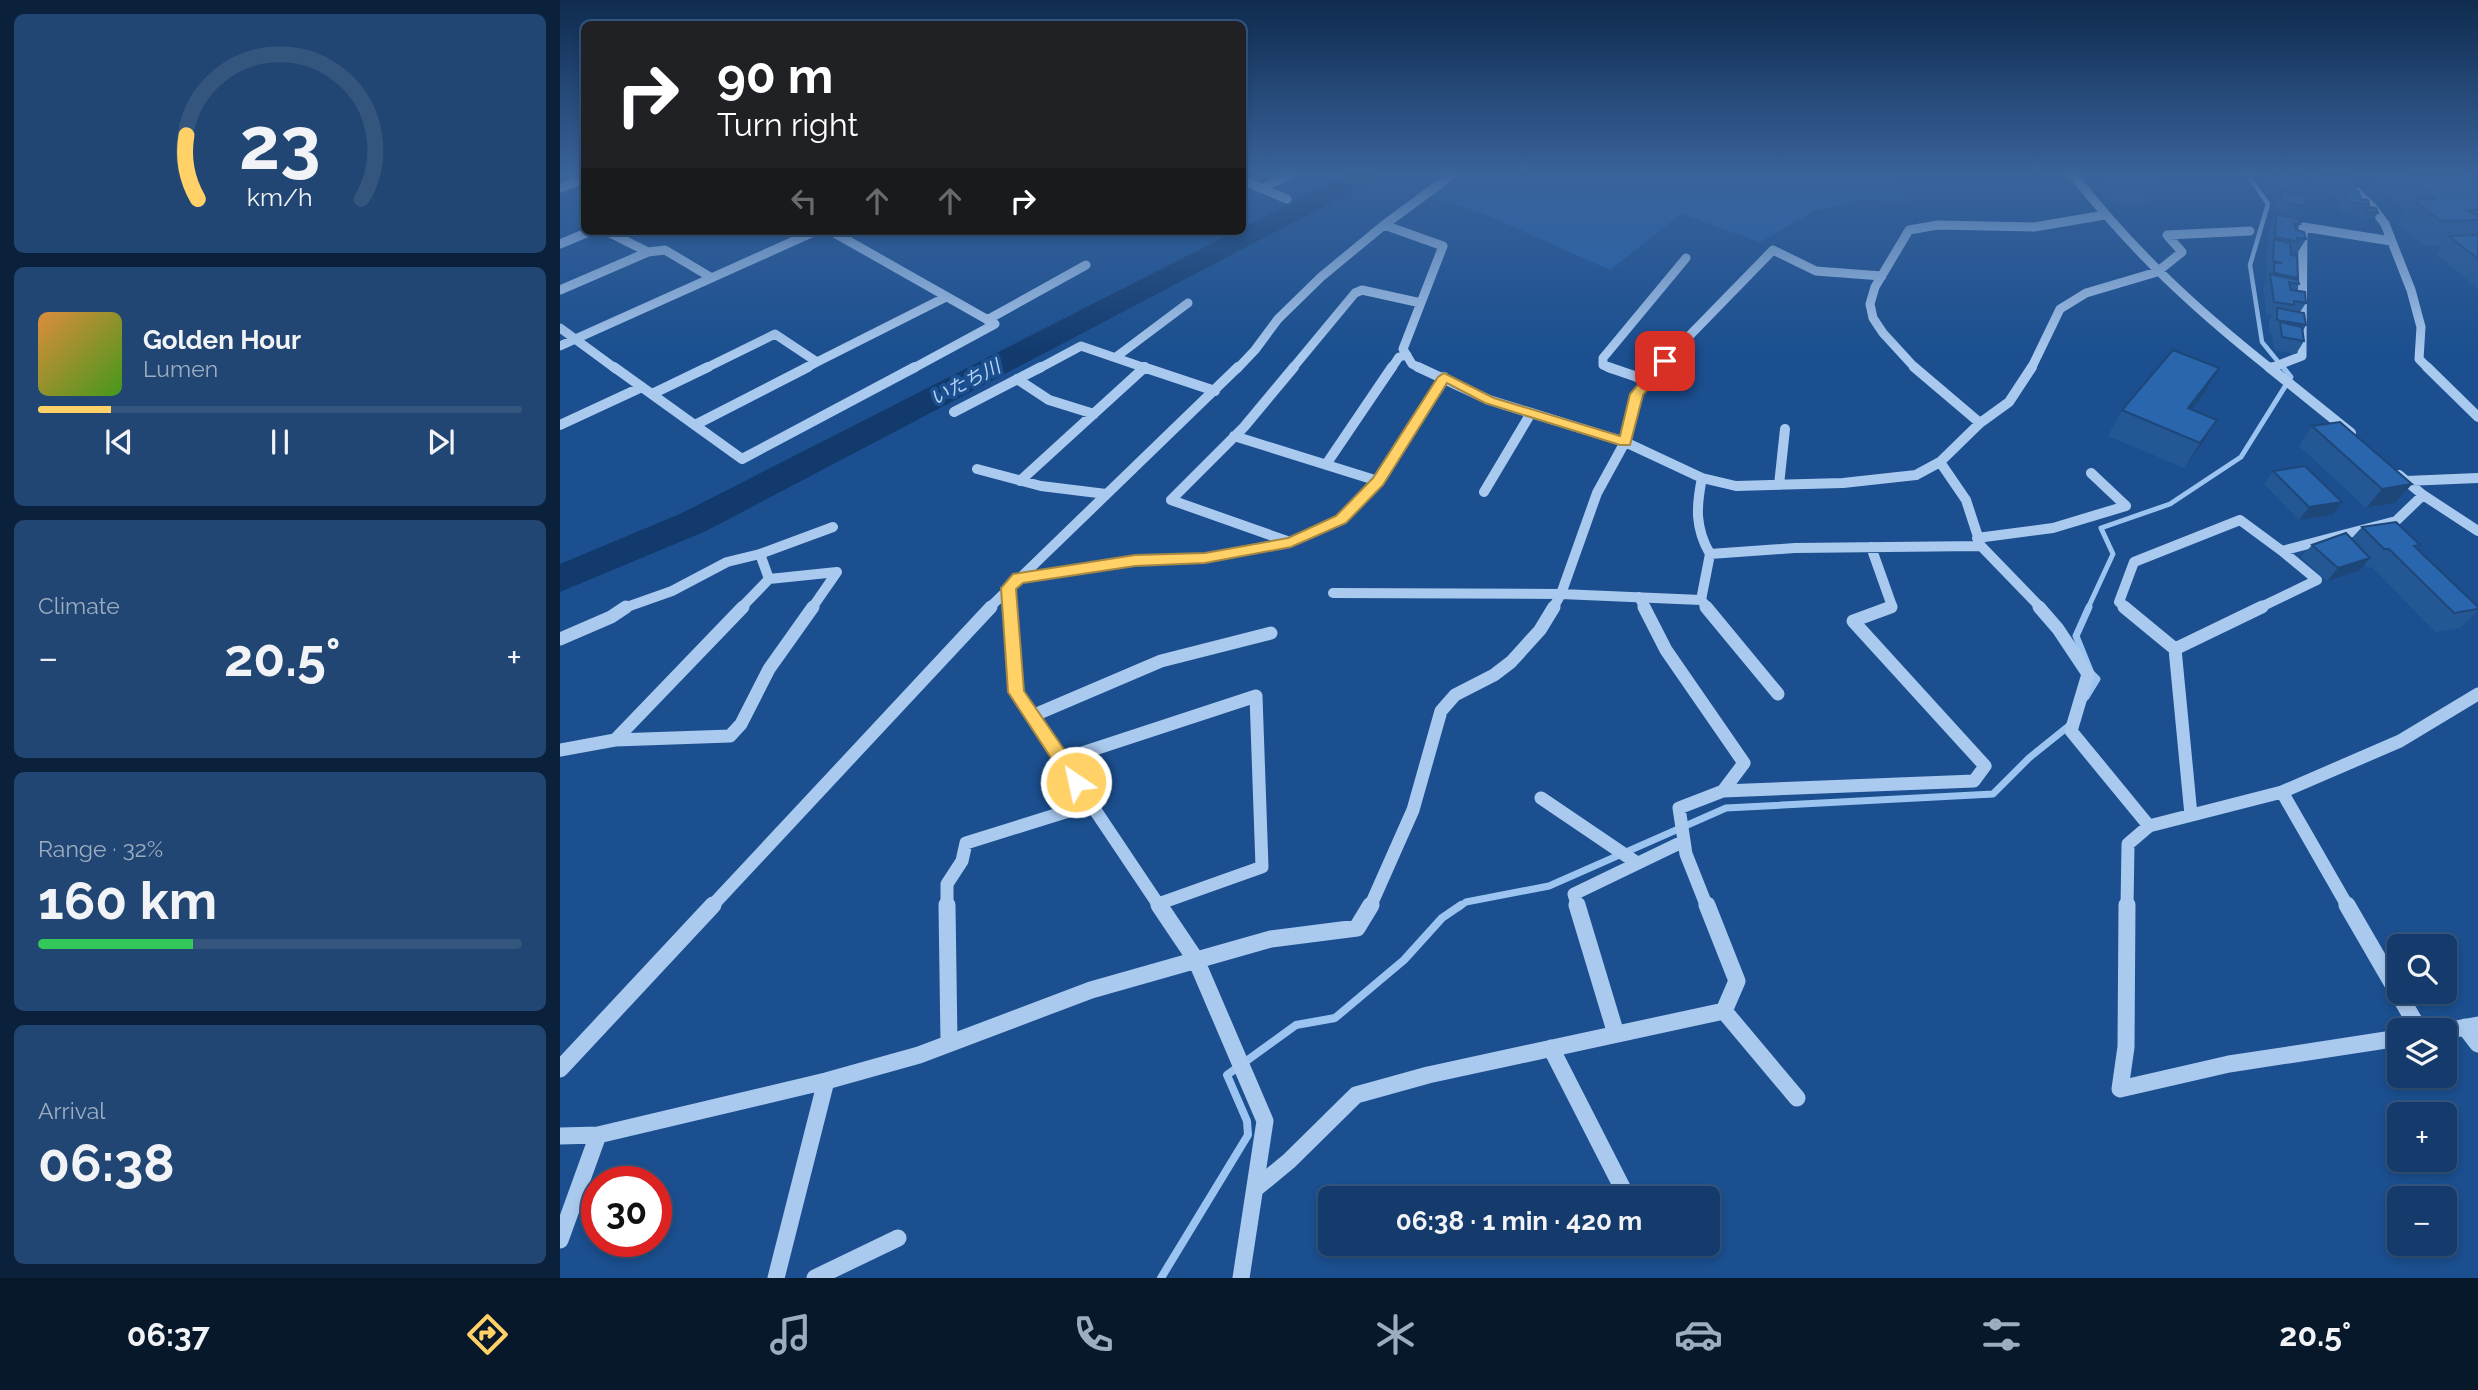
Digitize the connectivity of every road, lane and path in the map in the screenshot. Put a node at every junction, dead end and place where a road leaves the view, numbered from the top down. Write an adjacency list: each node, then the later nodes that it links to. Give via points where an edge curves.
1 (581, 235): 14 (street)
2 (614, 235): 15 (street)
3 (807, 235): 20 (street)
4 (838, 235): 22 (street)
5 (1372, 235): 38 (street, via 1278,319)
6 (1411, 235): 24 (street, via 1443,246)
7 (1904, 235): 19 (street)
8 (2123, 235): 18 (street)
9 (2174, 235): 18 (street, via 2167,235 2182,253)
10 (2303, 235): 33 (street, via 2302,356)
11 (2352, 235): 13 (street)
12 (2389, 235): 13 (street)
13 (2392, 241): 43 (street, via 2421,327 2419,359)
14 (560, 244)
15 (648, 252): 20 (street, via 665,250); 21 (street)
16 (1686, 258): 36 (street, via 1603,358 1603,365)
17 (1086, 265): 25 (street)
18 (2157, 272): 33 (street); 44 (street, via 2086,293 2060,309 2026,378 2009,402)
19 (1882, 276): 36 (street, via 1816,271 1773,250); 44 (street, via 1872,292 1874,322 1889,343)
20 (712, 278): 27 (street)
21 (560, 290)
22 (947, 297): 25 (street); 31 (street)
23 (1188, 303): 30 (street)
24 (1421, 303): 29 (street, via 1404,349); 48 (street, via 1362,290 1355,293)
25 (987, 320): 46 (street, via 995,324 742,459)
26 (560, 328): 27 (street)
27 (576, 339): 28 (street); 37 (street)
28 (560, 346)
29 (1407, 355): 34 (street, via 1412,364); 52 (street, via 1399,358)
30 (1116, 357): 32 (street); 35 (street, via 1081,346)
31 (817, 362): 39 (street, via 775,334); 46 (street)
32 (1145, 367): 38 (street); 42 (street)
33 (2271, 369): 49 (street)
34 (1444, 377): 41 (street, via 1489,400); 59 (street)
35 (1017, 379): 40 (street); 42 (street, via 1049,400)
36 (1646, 380): 50 (street, via 1637,394)
37 (642, 387): 39 (street); 45 (street)
38 (1214, 391): 63 (street)
39 (652, 394): 46 (street)
40 (954, 412)
41 (1531, 413): 50 (street); 62 (street)
42 (1094, 414): 58 (street)
43 (2478, 417)
44 (1980, 423): 51 (street)
45 (560, 425)
46 (695, 425)
47 (1785, 429): 61 (street)
48 (1234, 436): 52 (street); 67 (street, via 1171,500)
49 (2355, 437)
50 (1625, 442): 56 (street); 76 (street, via 1597,493)
51 (1940, 462): 61 (street, via 1916,475); 68 (street, via 1966,500)
52 (1327, 463): 59 (street)
53 (2385, 463): 60 (street)
54 (977, 469): 58 (street)
55 (2091, 473): 68 (street, via 2126,506 2088,521)
56 (1702, 478): 61 (street, via 1736,486); 72 (street, via 1694,516 1699,537)
57 (2478, 478): 60 (street)
58 (1020, 481): 63 (street)
59 (1378, 481): 67 (street, via 1341,519)
60 (2406, 481): 64 (street)
61 (1779, 485)
62 (1484, 492)
63 (1106, 494): 74 (street)
64 (2423, 495): 66 (street); 70 (street, via 2396,521)
65 (833, 527): 71 (street)
66 (2478, 531)
67 (1291, 542): 74 (street, via 1205,558 1135,561)
68 (1978, 542): 69 (street); 93 (street, via 2058,629 2088,674 2071,731)
69 (1871, 548): 72 (street); 88 (street, via 1892,606 1853,621 1985,766 1974,781)
70 (2282, 551): 81 (street, via 2317,580); 81 (street, via 2240,520 2134,562 2119,602)
71 (760, 554): 73 (street); 80 (street, via 727,562)
72 (1710, 554): 78 (street)
73 (769, 579): 85 (street); 85 (street, via 836,572 769,669 730,736)
74 (1014, 583): 84 (street, via 1016,692); 106 (street)
75 (1334, 593): 76 (street)
76 (1561, 594): 77 (street); 97 (street, via 1540,630 1511,662 1455,695 1441,711 1413,810 1377,896 1357,928 1271,939)
77 (1639, 597): 78 (street); 88 (street, via 1666,650 1744,762)
78 (1701, 600): 82 (street)
79 (1271, 633): 84 (street, via 1161,661)
80 (560, 639)
81 (2175, 649): 92 (street)
82 (1778, 694)
83 (2478, 694): 89 (street, via 2400,741)
84 (1032, 716): 87 (street)
85 (615, 740): 86 (street)
86 (560, 750)
87 (1062, 760): 91 (street); 96 (street, via 1256,696 1262,867)
88 (1723, 791): 94 (street, via 1679,808)
89 (2281, 792): 92 (street); 99 (street)
90 (1541, 798): 95 (street)
91 (1091, 804): 96 (street); 103 (street, via 966,843 962,861 947,884)
92 (2191, 815): 93 (street)
93 (2149, 826): 102 (street, via 2129,844 2126,1047 2120,1089 2229,1063)
94 (1685, 841): 95 (street); 98 (street, via 1686,854 1737,981)
95 (1637, 863): 101 (street, via 1574,894)
96 (1158, 904): 97 (street)
97 (1196, 960): 103 (street, via 1091,990); 112 (street, via 1265,1121)
98 (1724, 1011): 101 (street); 108 (street)
99 (2412, 1018)
100 (2472, 1026): 104 (street)
101 (1616, 1034): 105 (street)
102 (2387, 1040)
103 (949, 1043): 107 (street)
104 (2478, 1044)
105 (1551, 1048): 111 (street); 112 (street, via 1356,1095)
106 (560, 1069)
107 (826, 1081): 109 (street); 115 (street)
108 (1797, 1098)
109 (598, 1135): 110 (street); 114 (street)
110 (560, 1136)
111 (1621, 1186)
112 (1255, 1189): 117 (street)
113 (898, 1238): 116 (street)
114 (560, 1240)
115 (776, 1278)
116 (815, 1278)
117 (1241, 1278)

